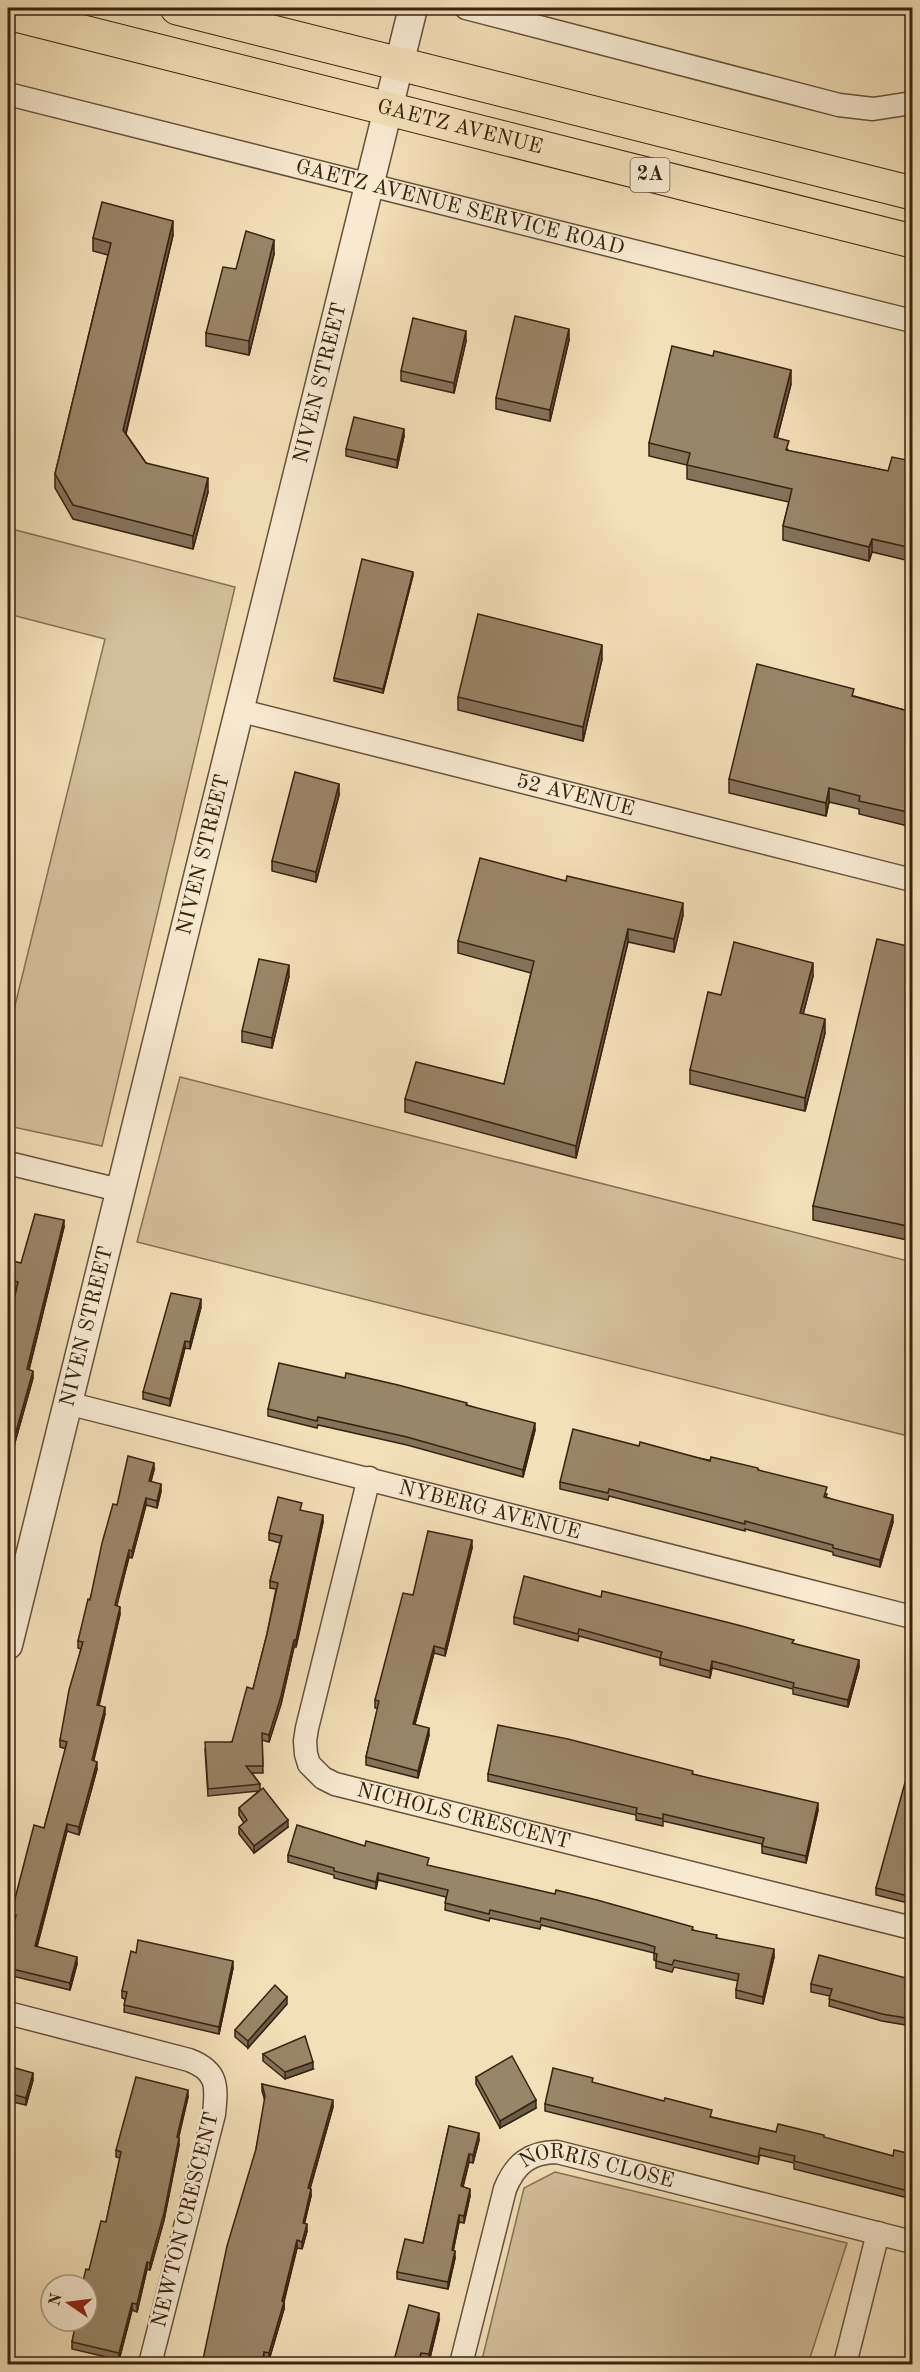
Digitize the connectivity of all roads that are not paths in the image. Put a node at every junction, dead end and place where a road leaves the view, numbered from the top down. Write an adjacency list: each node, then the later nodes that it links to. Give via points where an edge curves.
1 (177, 8): 5 (main road, 2A)
2 (413, 8): 5 (street, NIVEN STREET)
3 (466, 8): 7 (street, via 839,105 873,109)
4 (8, 13): 8 (main road, GAETZ AVENUE / 2A)
5 (399, 64): 8 (street, NIVEN STREET); 10 (main road, 2A)
6 (8, 94): 9 (street, GAETZ AVENUE SERVICE ROAD)
7 (912, 103)
8 (388, 108): 9 (street, NIVEN STREET); 11 (main road, GAETZ AVENUE / 2A)
9 (369, 186): 12 (street, GAETZ AVENUE SERVICE ROAD); 13 (street, NIVEN STREET)
10 (912, 192)
11 (912, 242)
12 (912, 321)
13 (238, 710): 14 (street, 52 AVENUE); 16 (street, NIVEN STREET)
14 (912, 880)
15 (8, 1163): 16 (street)
16 (119, 1190): 17 (street, NIVEN STREET)
17 (68, 1403): 18 (street, NYBERG AVENUE); 20 (street, NIVEN STREET)
18 (369, 1478): 19 (street, NYBERG AVENUE); 21 (street, NICHOLS CRESCENT, via 307,1728 306,1754 315,1772 335,1784)
19 (912, 1617)
20 (8, 1645)
21 (912, 1928)
22 (8, 2013): 25 (street, NEWTON CRESCENT, via 189,2060 201,2064 214,2080 214,2114)
23 (878, 2233): 24 (street, NORRIS CLOSE); 26 (street, NORRIS CLOSE, via 557,2152 536,2154 517,2167 505,2189); 27 (street)
24 (912, 2242)
25 (150, 2364)
26 (460, 2364)
27 (845, 2364)

